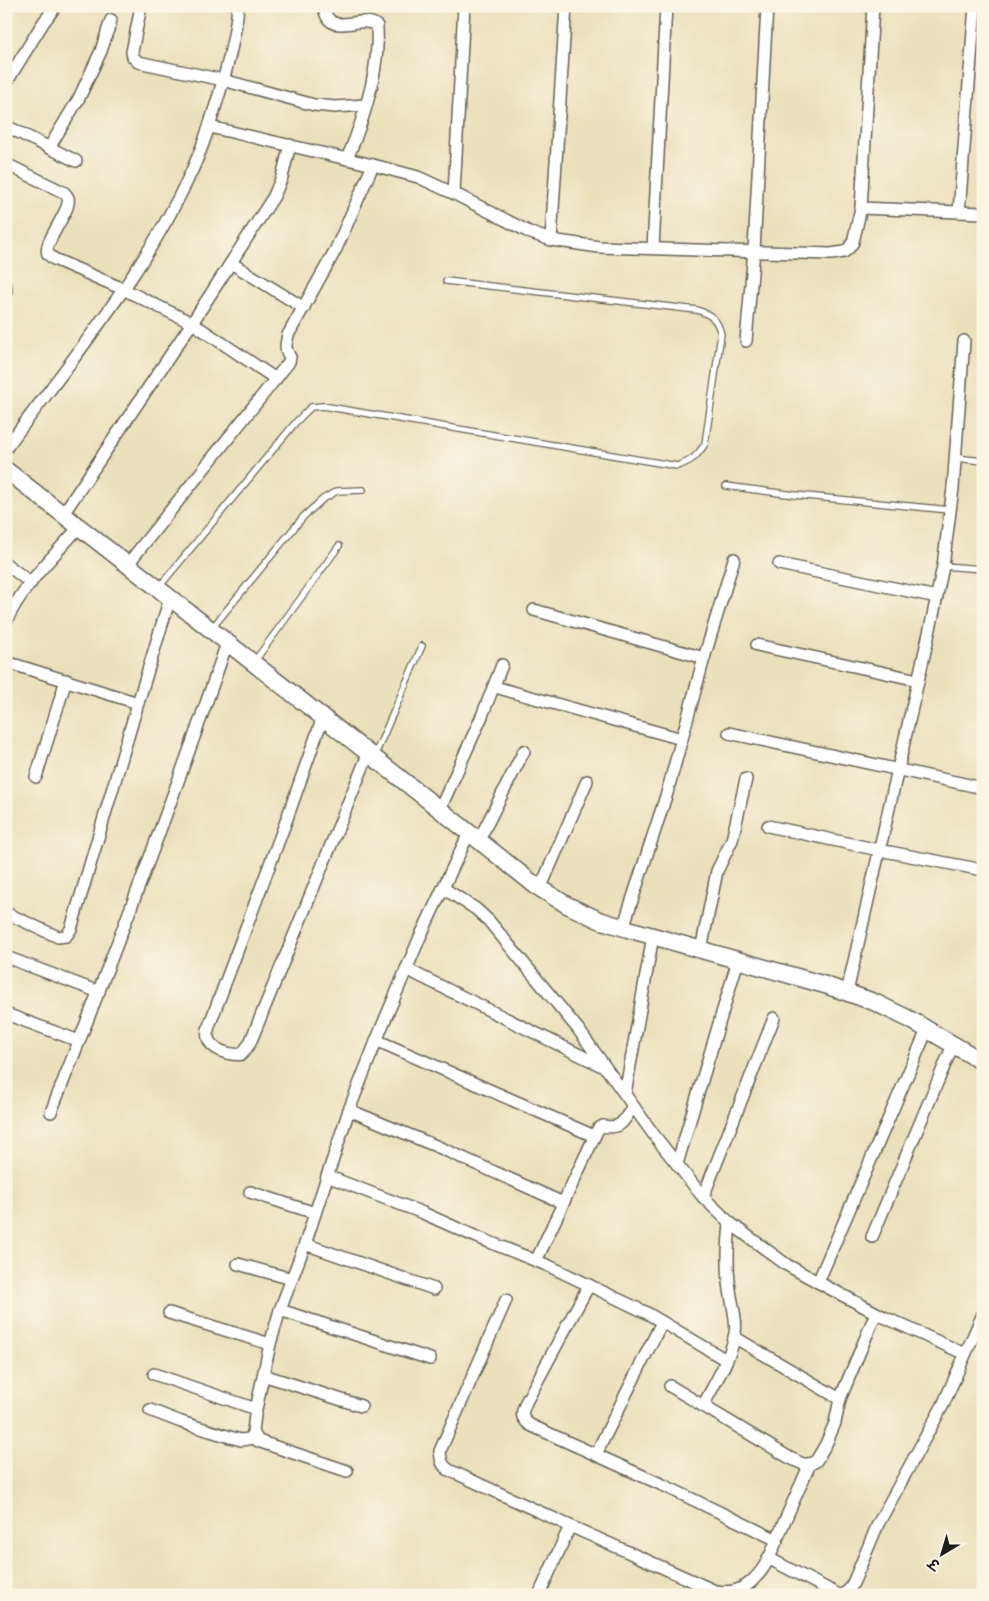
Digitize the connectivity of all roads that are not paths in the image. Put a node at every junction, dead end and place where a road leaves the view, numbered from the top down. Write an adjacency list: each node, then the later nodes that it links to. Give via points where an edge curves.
1 (56, 6): 13 (street, via 38,29)
2 (140, 6): 12 (street, via 132,52 138,62)
3 (238, 6): 12 (street)
4 (324, 6): 14 (street, via 327,18 333,23 373,22 377,26 373,74)
5 (464, 6): 23 (street)
6 (566, 6): 27 (street)
7 (666, 6): 28 (street)
8 (767, 6): 29 (street)
9 (874, 6): 24 (street)
10 (975, 6): 25 (street)
11 (111, 20): 18 (street, via 79,98)
12 (223, 80): 14 (street, via 314,105); 16 (street)
13 (6, 83)
14 (366, 104): 19 (street)
15 (6, 126): 18 (street)
16 (210, 127): 17 (street); 33 (street, via 188,180)
17 (290, 145): 19 (street); 30 (street, via 274,196)
18 (49, 148): 20 (street)
19 (347, 159): 22 (street)
20 (76, 161)
21 (6, 164): 33 (street, via 68,197 66,209 47,250 48,255)
22 (373, 165): 23 (street, via 418,177); 35 (street, via 336,249)
23 (454, 193): 27 (street)
24 (861, 208): 25 (street); 29 (street, via 852,242 844,252)
25 (959, 212): 26 (street)
26 (983, 213)
27 (551, 240): 28 (street, via 599,247)
28 (653, 248): 29 (street)
29 (754, 250): 38 (street)
30 (231, 263): 35 (street); 36 (street)
31 (446, 281): 57 (lane, via 697,310 711,315 721,334 705,444 698,456 677,466 323,406 311,407)
32 (6, 287): 34 (street)
33 (123, 289): 36 (street); 40 (street)
34 (6, 294)
35 (304, 308): 39 (street, via 288,335 285,352 290,357)
36 (192, 323): 39 (street); 47 (street)
37 (964, 341): 41 (street)
38 (746, 342)
39 (276, 379): 52 (street)
40 (6, 448)
41 (956, 458): 42 (lane); 46 (street)
42 (983, 461)
43 (6, 470): 47 (street)
44 (726, 486): 46 (lane)
45 (363, 490): 61 (lane, via 337,491 304,516)
46 (950, 510): 54 (street)
47 (63, 514): 48 (street)
48 (79, 526): 52 (street); 56 (street)
49 (339, 546): 67 (lane)
50 (734, 559): 65 (street)
51 (6, 564): 56 (street)
52 (127, 564): 57 (street)
53 (780, 564): 58 (street)
54 (943, 566): 55 (lane); 58 (street)
55 (983, 569)
56 (31, 583): 60 (street)
57 (164, 593): 61 (street); 72 (street)
58 (937, 597): 70 (street)
59 (534, 610): 65 (street)
60 (6, 622)
61 (210, 630): 62 (street)
62 (227, 643): 67 (street); 97 (street, via 192,746)
63 (756, 645): 70 (street)
64 (422, 646): 77 (lane)
65 (704, 658): 75 (street)
66 (6, 662): 69 (street)
67 (253, 663): 73 (street)
68 (502, 666): 71 (street)
69 (66, 680): 72 (street); 79 (street)
70 (918, 680): 78 (street)
71 (495, 687): 75 (street); 83 (street)
72 (138, 702): 90 (street, via 71,929 66,936 58,937)
73 (323, 717): 77 (street); 77 (street, via 209,1026 209,1041 226,1053 242,1054 250,1043)
74 (729, 733): 78 (street)
75 (682, 739): 91 (street)
76 (524, 751): 85 (street)
77 (371, 755): 83 (street)
78 (897, 770): 82 (street); 86 (street)
79 (36, 776)
80 (746, 779): 93 (street, via 732,840 717,870)
81 (587, 781): 89 (street)
82 (983, 788)
83 (440, 810): 85 (street)
84 (768, 826): 86 (street)
85 (474, 836): 88 (street); 89 (street)
86 (879, 850): 87 (street); 98 (street)
87 (983, 870)
88 (443, 888): 96 (street); 106 (street, via 470,904 489,921)
89 (540, 889): 91 (street, via 567,905)
90 (6, 913)
91 (623, 928): 92 (street)
92 (653, 936): 93 (street); 107 (street)
93 (701, 950): 95 (street)
94 (6, 957): 97 (street)
95 (738, 960): 98 (street); 112 (street)
96 (406, 970): 102 (street); 106 (street)
97 (99, 992): 103 (street)
98 (847, 992): 101 (street)
99 (6, 1014): 103 (street)
100 (774, 1018): 115 (street)
101 (928, 1030): 104 (street); 124 (street)
102 (376, 1040): 109 (street); 111 (street)
103 (79, 1041): 110 (street)
104 (953, 1045): 105 (street); 119 (street)
105 (983, 1062)
106 (606, 1068): 107 (street)
107 (625, 1094): 108 (street)
108 (633, 1106): 111 (street, via 618,1127 603,1126); 112 (street)
109 (349, 1110): 113 (street); 116 (street)
110 (51, 1112)
111 (594, 1136): 116 (street)
112 (677, 1164): 115 (street)
113 (327, 1176): 117 (street); 121 (street)
114 (250, 1192): 117 (street)
115 (704, 1197): 118 (street)
116 (563, 1203): 121 (street)
117 (315, 1213): 120 (street)
118 (730, 1223): 124 (street, via 788,1265); 133 (street, via 727,1258)
119 (872, 1237)
120 (305, 1244): 123 (street); 126 (street)
121 (536, 1261): 125 (street)
122 (238, 1264): 123 (street)
123 (292, 1279): 128 (street)
124 (818, 1282): 130 (street)
125 (589, 1285): 132 (street); 147 (street, via 522,1413 530,1425)
126 (434, 1289)
127 (506, 1300): 150 (street, via 448,1430 440,1451 441,1461 449,1470)
128 (280, 1310): 134 (street); 136 (street)
129 (169, 1313): 134 (street)
130 (876, 1313): 135 (street); 141 (street)
131 (983, 1314): 135 (street)
132 (662, 1322): 137 (street); 147 (street)
133 (734, 1337): 137 (street); 141 (street)
134 (270, 1344): 139 (street)
135 (966, 1354): 156 (street, via 943,1405 878,1524 854,1581)
136 (430, 1359)
137 (726, 1360): 143 (street)
138 (154, 1374): 144 (street)
139 (263, 1375): 142 (street); 144 (street)
140 (670, 1386): 143 (street)
141 (840, 1399): 148 (street, via 826,1444)
142 (361, 1406)
143 (703, 1406): 148 (street, via 790,1458)
144 (256, 1409): 146 (street, via 253,1432)
145 (150, 1410): 146 (street, via 230,1437 242,1440)
146 (256, 1438): 149 (street)
147 (596, 1454): 151 (street)
148 (810, 1464): 151 (street)
149 (347, 1471)
150 (570, 1526): 153 (street); 154 (street)
151 (777, 1540): 152 (street)
152 (768, 1558): 153 (street, via 754,1580); 155 (street)
153 (727, 1594)
154 (539, 1595)
155 (839, 1595)
156 (843, 1595)

